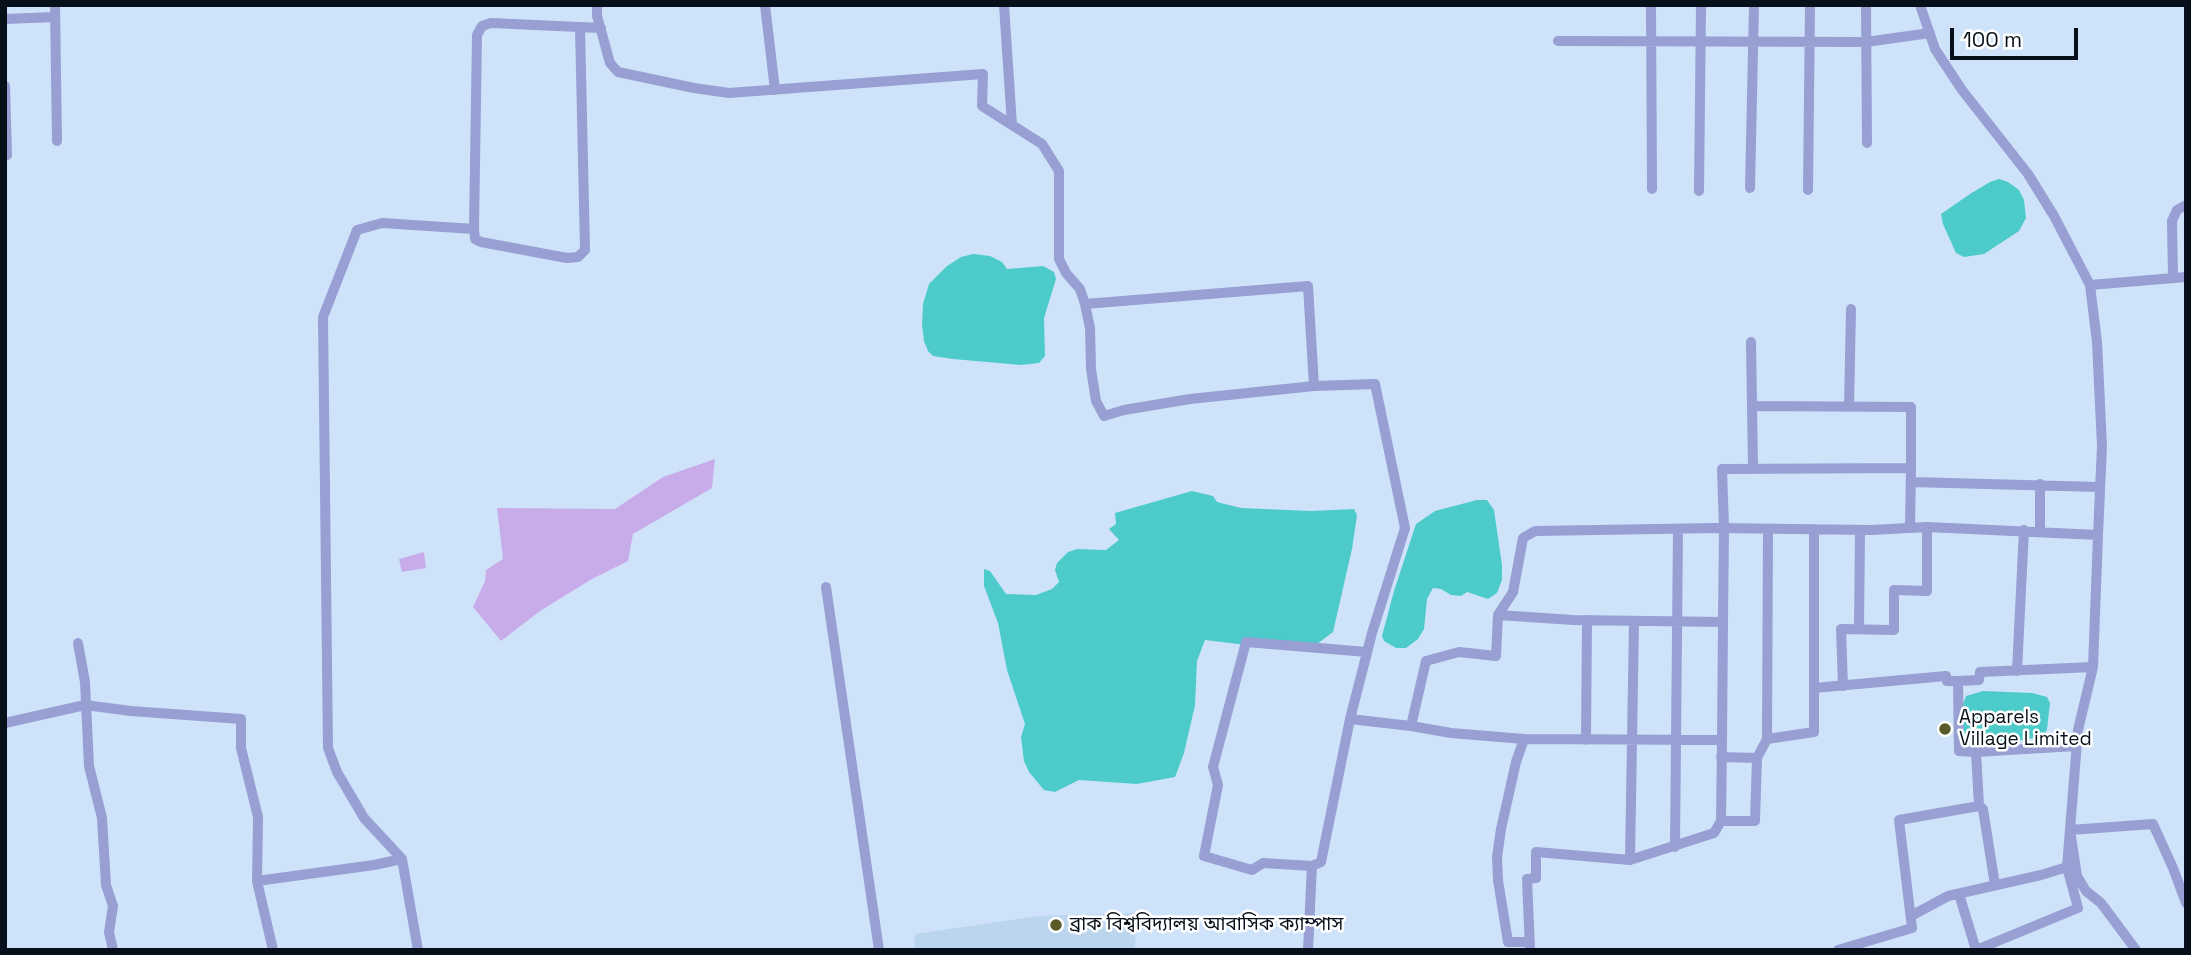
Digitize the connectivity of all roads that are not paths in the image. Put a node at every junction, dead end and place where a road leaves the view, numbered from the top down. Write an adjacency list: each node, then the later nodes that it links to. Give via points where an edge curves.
1 (597, 5): 13 (street)
2 (765, 5): 22 (street)
3 (1004, 5): 23 (street)
4 (1651, 5): 16 (street)
5 (1701, 5): 17 (street)
6 (1754, 5): 18 (street)
7 (1810, 5): 19 (street)
8 (1866, 5): 20 (street)
9 (1920, 5): 14 (street)
10 (55, 11): 11 (street); 24 (street)
11 (5, 19)
12 (580, 27): 13 (street); 32 (street, via 482,26 477,36); 32 (street, via 585,250 578,257 567,258 481,242 475,239)
13 (601, 28): 22 (street, via 610,62 618,72 729,93)
14 (1930, 33): 20 (street); 35 (street, via 1962,90 2028,174)
15 (1558, 41): 16 (street)
16 (1650, 42): 17 (street); 28 (street)
17 (1701, 42): 18 (street); 30 (street)
18 (1753, 42): 19 (street); 27 (street)
19 (1810, 42): 20 (street); 29 (street)
20 (1866, 42): 25 (street)
21 (5, 86): 26 (street)
22 (775, 90): 23 (street, via 983,74 982,106)
23 (1012, 125): 36 (street, via 1042,144 1059,172 1059,259)
24 (57, 141)
25 (1867, 143)
26 (7, 155)
27 (1750, 188)
28 (1652, 189)
29 (1808, 190)
30 (1699, 191)
31 (2186, 205): 34 (street, via 2172,221)
32 (474, 229): 89 (street, via 382,223 357,230 323,317 328,748 364,818)
33 (2186, 277): 34 (street)
34 (2172, 278): 35 (street)
35 (2090, 285): 46 (street, via 2102,446)
36 (1085, 304): 39 (street, via 1308,286); 39 (street, via 1096,401 1104,416 1190,399)
37 (1851, 309): 41 (street)
38 (1751, 342): 40 (street)
39 (1314, 386): 65 (street, via 1376,384 1401,505 1405,528)
40 (1752, 406): 41 (street); 42 (street)
41 (1849, 407): 43 (street, via 1911,407)
42 (1753, 468): 43 (street); 49 (street, via 1722,469)
43 (1911, 468): 44 (street)
44 (1911, 482): 45 (street); 47 (street)
45 (2040, 484): 46 (street); 55 (street)
46 (2099, 487): 56 (street)
47 (1910, 527): 48 (street); 53 (street)
48 (1927, 527): 54 (street); 63 (street, via 1927,591 1894,590 1894,630)
49 (1724, 528): 50 (street); 51 (street); 62 (street)
50 (1678, 529): 58 (street, via 1535,531 1523,538 1513,592); 61 (street)
51 (1769, 529): 52 (street); 77 (street)
52 (1814, 529): 53 (street); 70 (street)
53 (1860, 530): 63 (street)
54 (2024, 530): 55 (street); 67 (street)
55 (2040, 530): 56 (street)
56 (2098, 535): 66 (street)
57 (826, 587): 102 (street)
58 (1498, 615): 59 (street); 74 (street, via 1496,656 1459,652 1426,662)
59 (1587, 620): 60 (street); 78 (street)
60 (1634, 621): 61 (street); 79 (street)
61 (1675, 622): 62 (street); 76 (street)
62 (1723, 622): 80 (street)
63 (1859, 629): 69 (street, via 1840,629)
64 (78, 643): 71 (street)
65 (1367, 652): 72 (street); 91 (street, via 1246,642 1213,767 1218,785 1204,856 1252,870 1263,863)
66 (2092, 667): 67 (street); 81 (street)
67 (2017, 671): 68 (street, via 1980,672 1979,680)
68 (1958, 681): 69 (street, via 1947,681 1946,676); 82 (street, via 1959,751)
69 (1843, 686): 70 (street)
70 (1814, 688): 77 (street, via 1814,732)
71 (85, 705): 73 (street); 93 (street, via 241,719 241,748 258,817); 99 (street, via 89,766 102,818 106,885 113,906 108,932)
72 (1350, 719): 74 (street); 91 (street, via 1321,862)
73 (5, 723)
74 (1411, 726): 75 (street)
75 (1524, 739): 78 (street); 98 (street, via 1504,816 1497,869 1508,942)
76 (1676, 739): 79 (street); 80 (street); 88 (street)
77 (1767, 739): 84 (street)
78 (1586, 740): 79 (street)
79 (1632, 740): 90 (street)
80 (1722, 740): 83 (street)
81 (2076, 746): 82 (street); 87 (street)
82 (1976, 752): 85 (street)
83 (1721, 757): 84 (street); 86 (street)
84 (1757, 758): 86 (street, via 1755,821)
85 (1979, 806): 94 (street); 97 (street, via 1899,820)
86 (1721, 821): 88 (street, via 1714,834)
87 (2070, 830): 92 (street); 96 (street, via 2153,824); 106 (street, via 2077,876)
88 (1675, 847): 90 (street)
89 (402, 859): 93 (street); 101 (street)
90 (1630, 860): 98 (street, via 1536,852 1536,878 1527,879)
91 (1312, 866): 103 (street)
92 (2067, 867): 94 (street); 105 (street, via 2078,908)
93 (257, 881): 100 (street)
94 (1996, 885): 95 (street)
95 (1959, 894): 97 (street); 105 (street)
96 (2186, 903)
97 (1911, 916): 104 (street, via 1912,929)
98 (1530, 946)
99 (113, 950)
100 (273, 950)
101 (418, 950)
102 (878, 950)
103 (1308, 950)
104 (1838, 950)
105 (1976, 950)
106 (2136, 950)

